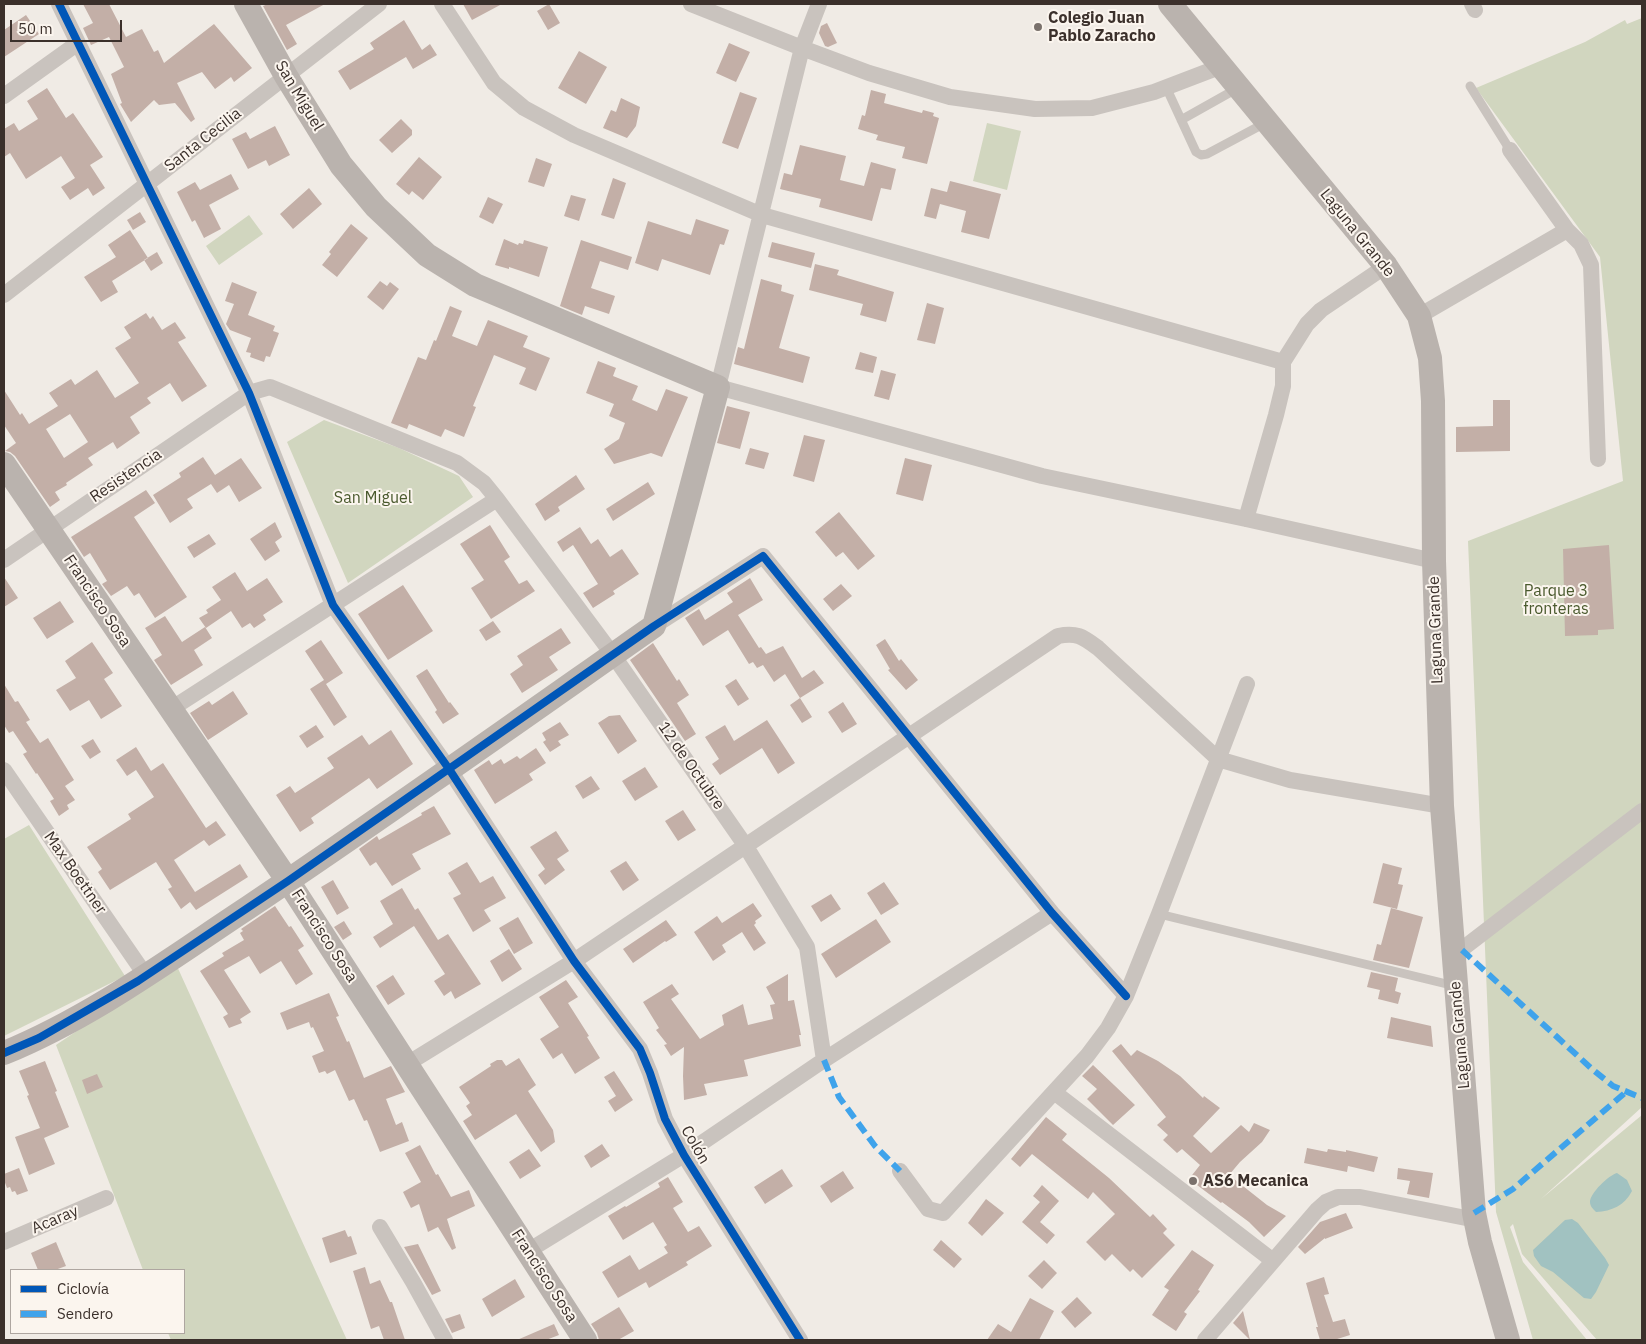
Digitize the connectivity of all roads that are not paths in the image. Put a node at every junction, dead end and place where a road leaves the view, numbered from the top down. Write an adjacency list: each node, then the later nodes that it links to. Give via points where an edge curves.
1 (59, 4): 8 (street, Colón)
2 (246, 4): 11 (street, San Miguel)
3 (379, 4): 11 (street, Santa Cecilia)
4 (442, 4): 20 (street, via 494,83 524,108 574,135)
5 (691, 4): 9 (street)
6 (819, 4): 9 (street)
7 (1170, 4): 10 (street, Laguna Grande)
8 (78, 43): 15 (street); 19 (street, Colón)
9 (802, 48): 13 (street, via 869,73 950,97 1035,110 1092,108); 20 (street)
10 (1222, 66): 13 (street); 14 (street, Laguna Grande)
11 (286, 76): 19 (street, Santa Cecilia); 26 (street, San Miguel, via 341,165 426,256 475,285)
12 (1470, 86): 18 (lane)
13 (1166, 87): 16 (lane)
14 (1239, 88): 16 (lane); 17 (street, Laguna Grande)
15 (4, 96)
16 (1181, 120): 17 (lane, via 1196,152 1201,155)
17 (1267, 122): 22 (street, Laguna Grande)
18 (1510, 150): 21 (street)
19 (147, 184): 23 (street, Santa Cecilia); 27 (street, Colón)
20 (762, 215): 25 (street); 26 (street)
21 (1567, 230): 24 (street); 28 (street, via 1581,244 1591,265)
22 (1386, 266): 24 (street, Laguna Grande); 25 (street, via 1321,310 1307,324)
23 (4, 295)
24 (1419, 316): 34 (street, Laguna Grande, via 1430,358 1433,401)
25 (1283, 362): 31 (street, via 1283,386 1276,416)
26 (718, 387): 31 (street, via 1042,476); 36 (street)
27 (249, 393): 30 (street, 12 de Octubre, via 270,387 456,463 484,483); 32 (street, Resistencia); 35 (street, Colón)
28 (1598, 459)
29 (4, 464): 32 (street, Francisco Sosa)
30 (497, 499): 35 (street); 37 (street, 12 de Octubre)
31 (1246, 519): 34 (street)
32 (49, 530): 33 (street, Resistencia); 39 (street, Francisco Sosa)
33 (4, 560)
34 (1434, 561): 44 (street, Laguna Grande)
35 (333, 605): 39 (street); 42 (street, Colón)
36 (654, 626): 37 (street); 40 (street, via 763,556)
37 (613, 655): 42 (street); 46 (street, 12 de Octubre)
38 (1247, 684): 41 (street)
39 (171, 709): 47 (street, Francisco Sosa)
40 (910, 736): 41 (street, via 1058,636 1070,634 1083,637 1098,648); 46 (street); 48 (street)
41 (1218, 760): 44 (street, via 1290,780); 49 (street)
42 (449, 769): 47 (street); 51 (street, Colón)
43 (4, 770): 52 (street, Max Boettner)
44 (1442, 806): 50 (street, Laguna Grande)
45 (1642, 812): 50 (street)
46 (745, 845): 51 (street); 56 (street, 12 de Octubre, via 807,947)
47 (288, 881): 52 (street); 57 (street, Francisco Sosa)
48 (1052, 914): 54 (street); 56 (street)
49 (1160, 914): 53 (lane); 54 (street)
50 (1453, 956): 53 (street, Laguna Grande)
51 (574, 961): 57 (street); 59 (street, Colón, via 640,1049 665,1119)
52 (146, 976): 55 (street, via 39,1038)
53 (1456, 986): 62 (street, Laguna Grande)
54 (1126, 996): 58 (street, via 1108,1028)
55 (4, 1053)
56 (824, 1060): 59 (street)
57 (407, 1064): 65 (street, Francisco Sosa)
58 (1054, 1092): 60 (street, via 943,1213 928,1209); 66 (street)
59 (684, 1155): 65 (street); 69 (street, Colón)
60 (900, 1171)
61 (106, 1198): 64 (street, Acaray)
62 (1476, 1220): 66 (street, via 1360,1197 1338,1197 1317,1210); 71 (street, Laguna Grande)
63 (380, 1227): 67 (street)
64 (4, 1242)
65 (528, 1251): 68 (street, Francisco Sosa)
66 (1272, 1260): 70 (street)
67 (445, 1340)
68 (585, 1340)
69 (800, 1340)
70 (1205, 1340)
71 (1508, 1340)

